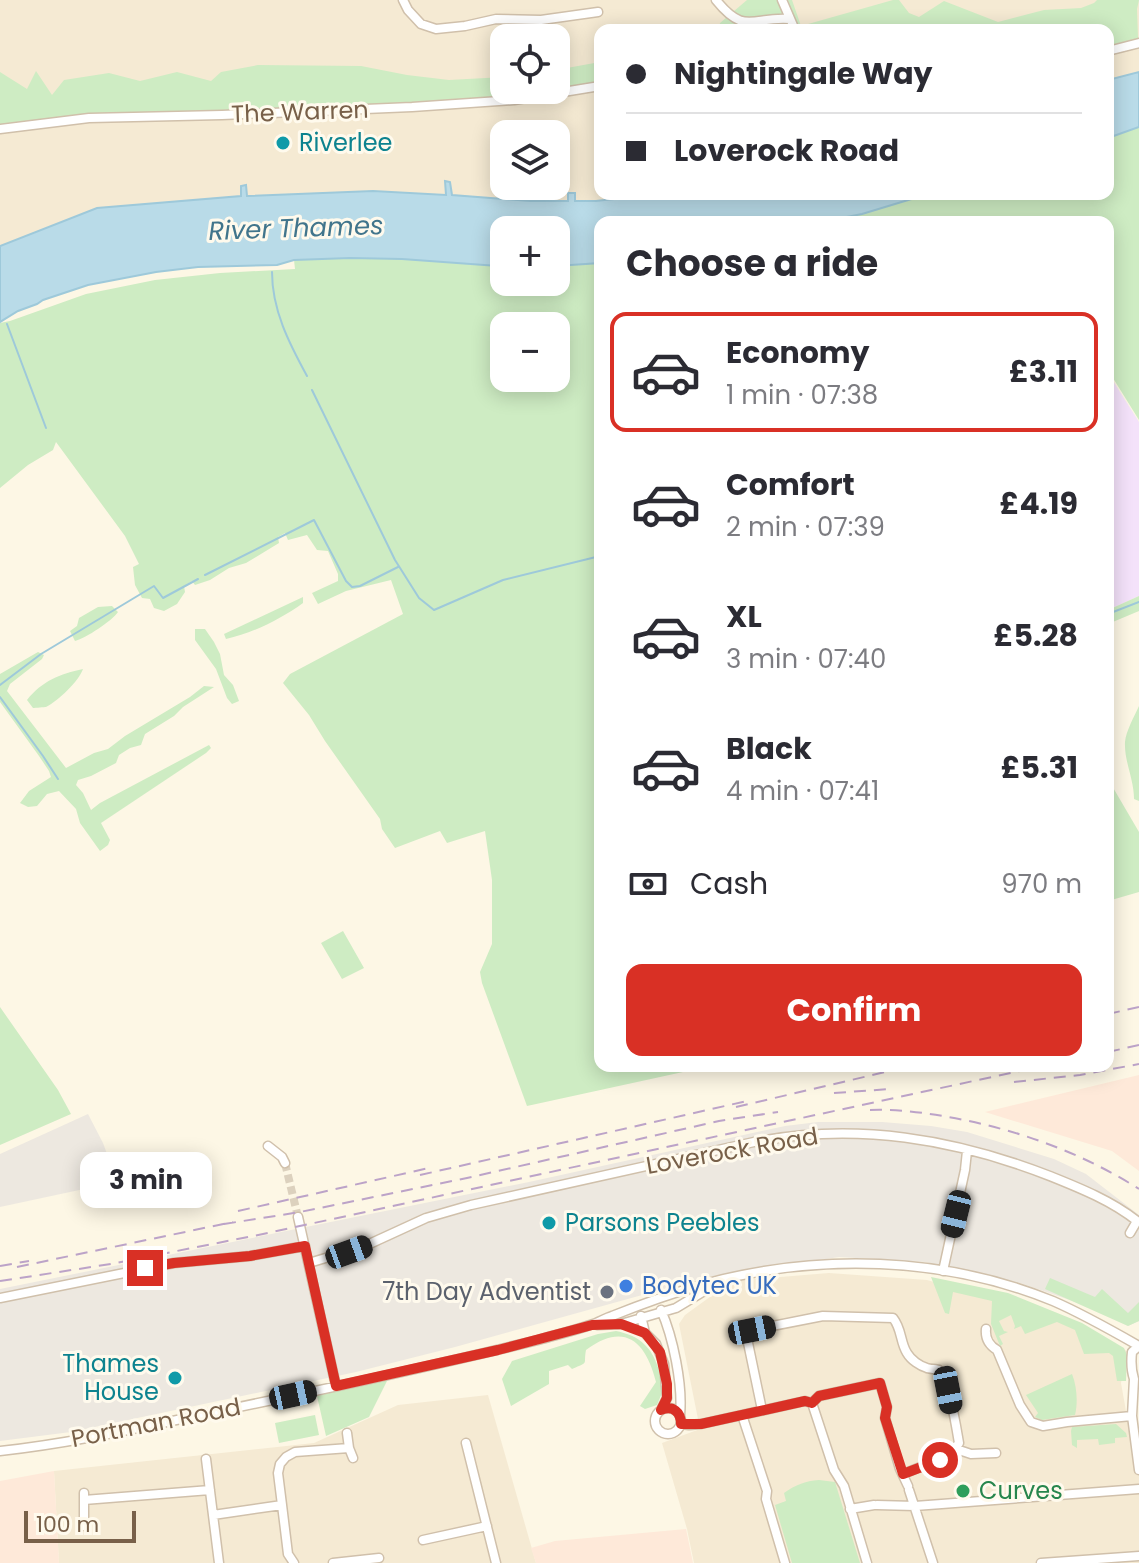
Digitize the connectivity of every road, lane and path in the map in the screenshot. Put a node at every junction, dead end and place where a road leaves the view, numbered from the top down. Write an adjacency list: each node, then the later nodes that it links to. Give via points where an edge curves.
1 (403, 0): 4 (street, via 421,24 436,29 496,19)
2 (716, 0): 5 (street, via 737,21)
3 (782, 0): 5 (street)
4 (594, 15)
5 (790, 19): 6 (street)
6 (792, 24)
7 (1139, 43): 8 (street)
8 (1114, 49)
9 (594, 87): 10 (street, The Warren, via 514,100 89,118)
10 (0, 129)
11 (268, 1146): 13 (street)
12 (967, 1151): 15 (street, Loverock Road, via 979,1151 1097,1197 1137,1221); 17 (street, Loverock Road, via 883,1135 785,1137 450,1211); 18 (street)
13 (285, 1163)
14 (298, 1217): 16 (street)
15 (1130, 1233)
16 (305, 1246): 17 (street); 20 (street, via 174,1263)
17 (309, 1263): 32 (street)
18 (943, 1271): 19 (street, Portman Road, via 836,1264); 30 (street, Portman Road, via 1053,1301)
19 (722, 1281): 21 (street, Portman Road); 22 (street, Portman Road)
20 (0, 1298)
21 (646, 1304): 23 (street); 24 (street); 26 (street, Portman Road)
22 (676, 1308): 23 (street, Portman Road); 27 (street)
23 (662, 1311): 24 (street, Portman Road); 27 (street)
24 (641, 1319): 25 (street, Portman Road); 29 (street)
25 (621, 1324): 26 (street, Portman Road); 29 (street)
26 (592, 1325): 32 (street, Portman Road)
27 (668, 1329): 38 (street, via 680,1383)
28 (986, 1329): 37 (street, via 1031,1422 1043,1426)
29 (645, 1333): 34 (street, via 664,1364 667,1398)
30 (1139, 1346): 31 (street, via 1132,1352 1132,1372)
31 (1137, 1374): 37 (street)
32 (336, 1386): 43 (street, Portman Road, via 133,1430)
33 (812, 1403): 35 (street); 48 (street, via 819,1396 880,1383); 53 (street)
34 (661, 1410): 38 (street, via 677,1411); 38 (street, via 654,1422 660,1432 678,1431)
35 (762, 1410): 36 (street); 42 (street, via 747,1338 752,1330 823,1316 893,1318 913,1361 943,1373)
36 (742, 1415): 38 (street, via 701,1424); 64 (street)
37 (1132, 1416): 47 (street)
38 (680, 1420)
39 (347, 1433): 41 (street)
40 (466, 1443): 56 (street)
41 (349, 1448): 45 (street); 51 (street, via 286,1457 278,1473)
42 (956, 1449): 44 (street); 48 (street)
43 (0, 1451)
44 (996, 1453)
45 (353, 1458)
46 (206, 1459): 50 (street)
47 (1139, 1470)
48 (903, 1474): 52 (street)
49 (1139, 1489): 52 (street)
50 (210, 1490): 54 (street); 55 (street, via 84,1496)
51 (282, 1505): 54 (street); 61 (street, via 288,1554)
52 (915, 1506): 53 (street); 66 (street)
53 (850, 1509): 65 (street)
54 (213, 1515): 60 (street)
55 (84, 1526)
56 (487, 1526): 57 (street); 63 (street)
57 (423, 1540)
58 (370, 1546): 62 (street, via 375,1558)
59 (1139, 1556): 67 (street)
60 (219, 1563)
61 (294, 1563)
62 (333, 1563)
63 (496, 1563)
64 (785, 1563)
65 (867, 1563)
66 (933, 1563)
67 (1041, 1563)

